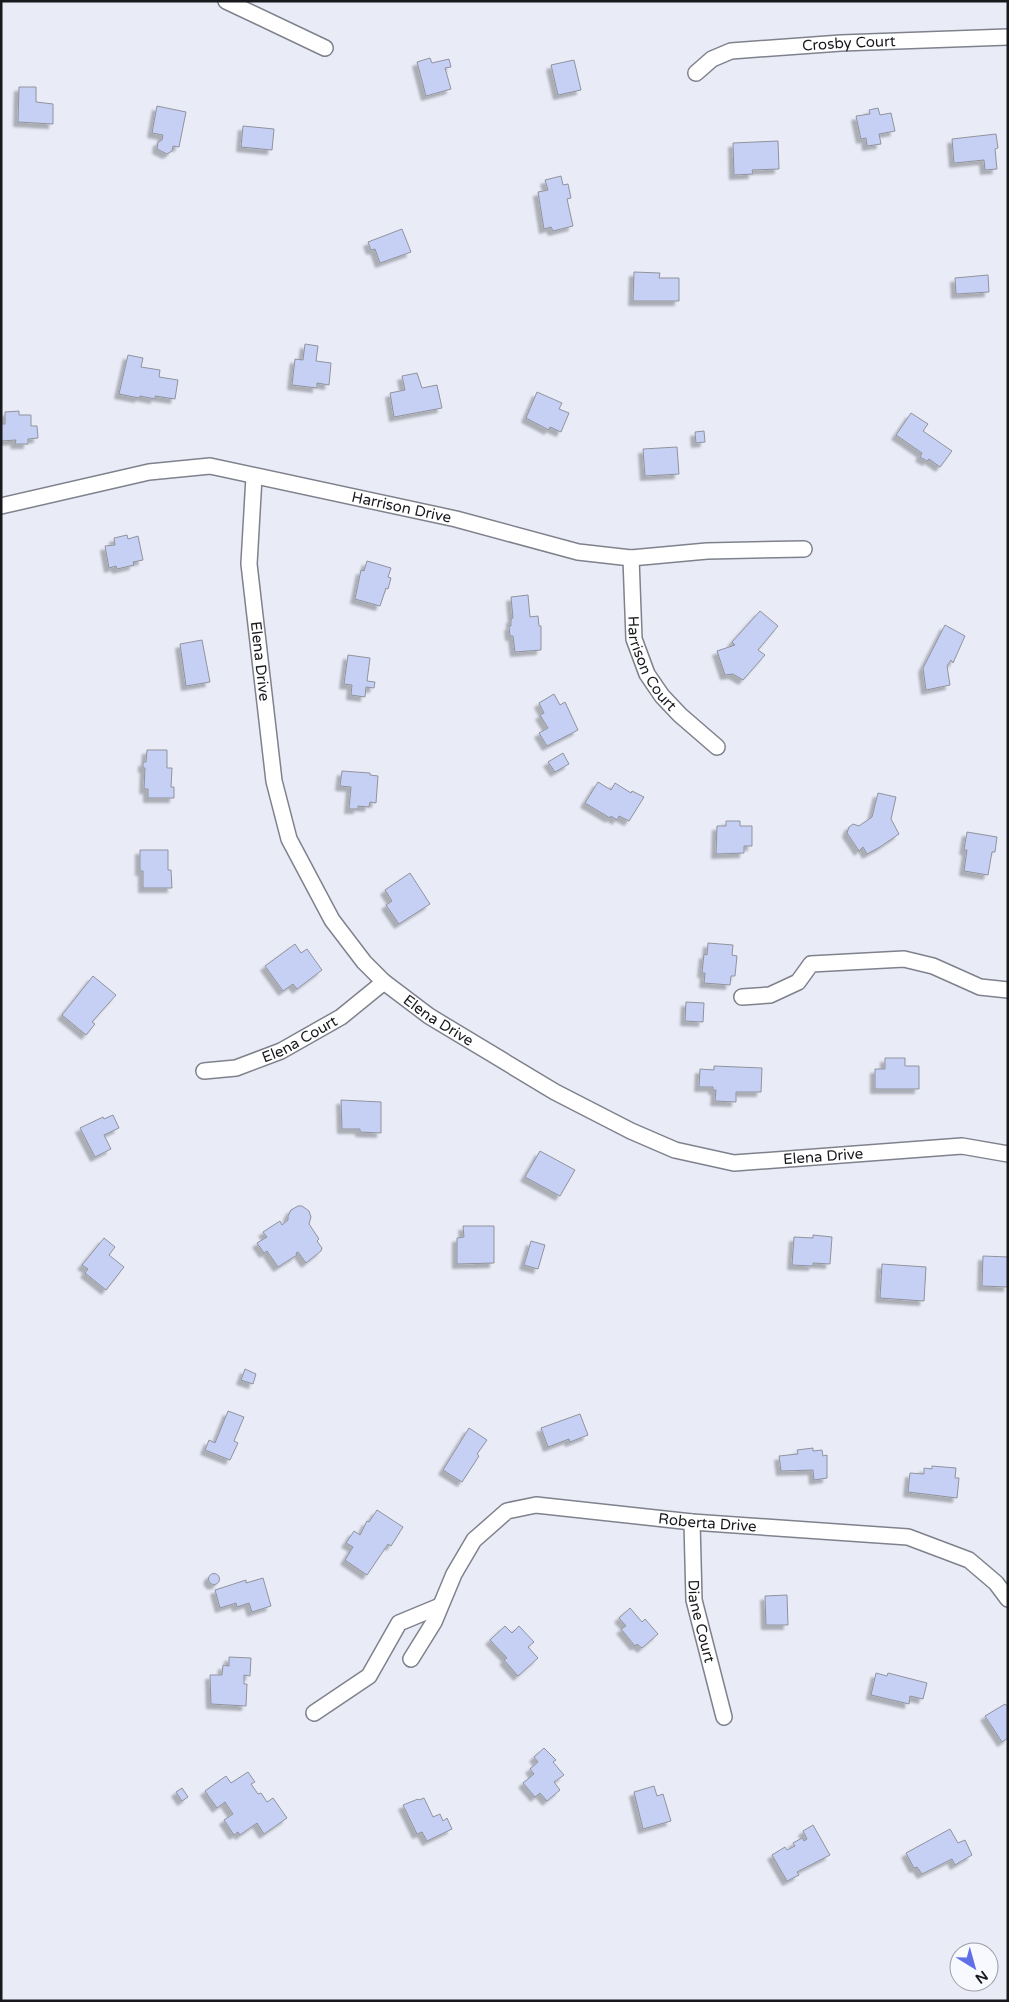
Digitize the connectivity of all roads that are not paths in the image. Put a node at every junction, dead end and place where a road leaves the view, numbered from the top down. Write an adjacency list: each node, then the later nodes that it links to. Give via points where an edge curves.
1 (226, 1): 3 (street)
2 (1008, 36): 4 (street, Crosby Court, via 731,51 712,59)
3 (325, 48)
4 (696, 73)
5 (254, 476): 6 (street, Harrison Drive, via 210,466 149,472); 8 (street, Harrison Drive, via 456,519 578,552); 10 (street, Elena Drive, via 249,564 274,781 288,839 332,920)
6 (1, 506)
7 (804, 549): 8 (street, Harrison Drive, via 707,551)
8 (631, 558): 9 (street, Harrison Court, via 634,639 647,674 662,696)
9 (718, 747)
10 (384, 982): 13 (street, Elena Court, via 341,1017 281,1051 236,1068); 14 (street, Elena Drive, via 429,1016 555,1092 675,1150 734,1163 962,1146)
11 (1008, 990): 12 (street, via 980,987 933,966 904,959 811,964 798,982 770,995)
12 (742, 997)
13 (204, 1072)
14 (1008, 1154)
15 (692, 1522): 16 (street, Roberta Drive, via 908,1537 969,1560 996,1584); 17 (street, Roberta Drive, via 536,1504 507,1511 474,1540); 20 (street, Diane Court, via 694,1600)
16 (1008, 1600)
17 (440, 1606): 18 (street, Roberta Drive); 19 (street, via 399,1623 369,1676)
18 (411, 1659)
19 (314, 1713)
20 (724, 1717)

